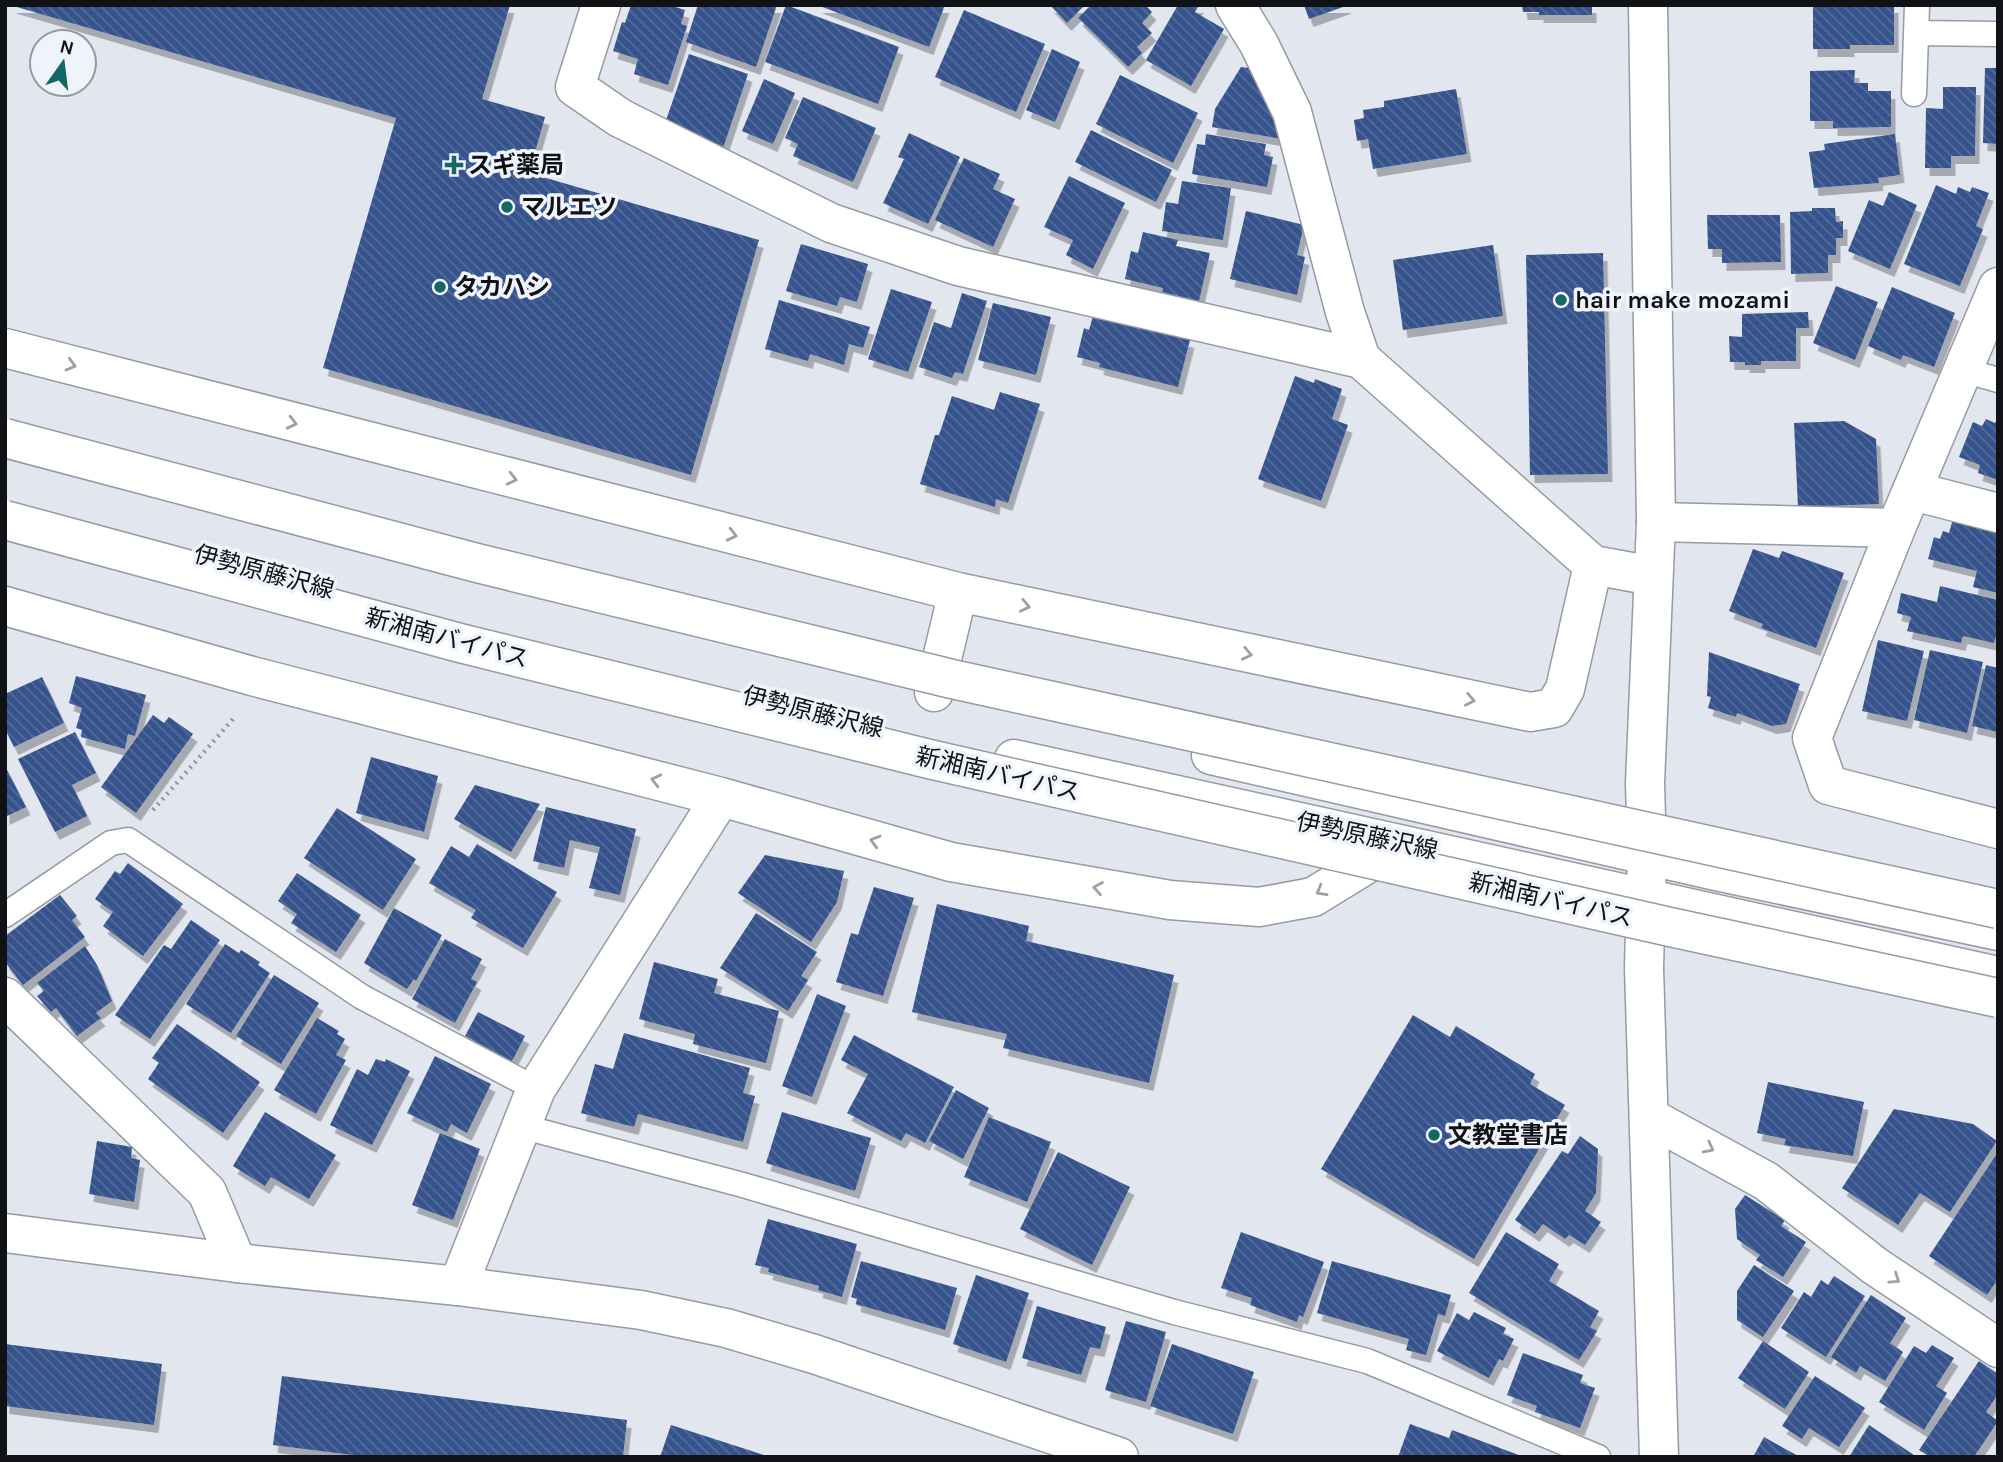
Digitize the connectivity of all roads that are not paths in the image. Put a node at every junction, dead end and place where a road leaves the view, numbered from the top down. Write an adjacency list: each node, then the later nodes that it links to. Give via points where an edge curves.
1 (601, 5): 10 (main road, via 575,87 620,118 831,223 958,265)
2 (1235, 5): 10 (main road, via 1292,112)
3 (1648, 5): 18 (main road)
4 (1917, 5): 5 (lane)
5 (1916, 33): 6 (lane); 7 (lane)
6 (1998, 34)
7 (1914, 94)
8 (1998, 287): 11 (main road)
9 (5, 348): 22 (main road, one-way to 22)
10 (1361, 359): 20 (main road)
11 (1980, 375): 14 (main road)
12 (5, 438): 31 (main road, bridge, via 477,563 953,678)
13 (5, 455): 24 (main road, 伊勢原藤沢線, via 469,579)
14 (1913, 491): 16 (main road); 19 (main road)
15 (5, 501): 27 (main road, 伊勢原藤沢線, via 467,628 940,743)
16 (1998, 513)
17 (5, 520): 37 (main road, 新湘南バイパス, bridge, via 460,643 929,759)
18 (1656, 522): 19 (main road); 21 (main road)
19 (1896, 528): 26 (main road, via 1811,738 1828,785)
20 (1593, 565): 21 (main road); 22 (main road, one-way to 20, via 1530,712 1554,708 1565,689)
21 (1653, 576): 28 (main road, via 1645,783)
22 (958, 592): 24 (main road)
23 (5, 606): 25 (main road, one-way to 23, via 252,676)
24 (934, 691): 28 (main road, 伊勢原藤沢線)
25 (721, 796): 27 (main road, one-way to 25, via 1313,897 1259,907 1170,900 951,862); 38 (main road)
26 (1998, 829)
27 (1400, 843): 30 (main road, 伊勢原藤沢線)
28 (1647, 854): 30 (main road); 33 (main road, 伊勢原藤沢線)
29 (1998, 897): 33 (main road)
30 (1646, 899): 35 (main road, 伊勢原藤沢線); 39 (main road)
31 (1998, 909)
32 (5, 915): 38 (lane, via 111,842 128,840 362,997)
33 (1935, 917): 34 (main road, 伊勢原藤沢線)
34 (1998, 931)
35 (1998, 976)
36 (5, 997): 42 (main road, via 207,1192)
37 (1998, 998)
38 (536, 1089): 40 (main road)
39 (1649, 1117): 44 (main road, one-way to 44, via 1766,1181 1875,1266); 47 (main road)
40 (520, 1126): 43 (main road); 46 (lane, via 744,1185 1174,1312 1367,1361)
41 (5, 1233): 42 (main road)
42 (237, 1263): 43 (main road)
43 (458, 1286): 45 (main road, via 641,1310 726,1328 814,1353)
44 (1998, 1348)
45 (1119, 1457)
46 (1598, 1457)
47 (1659, 1457)

